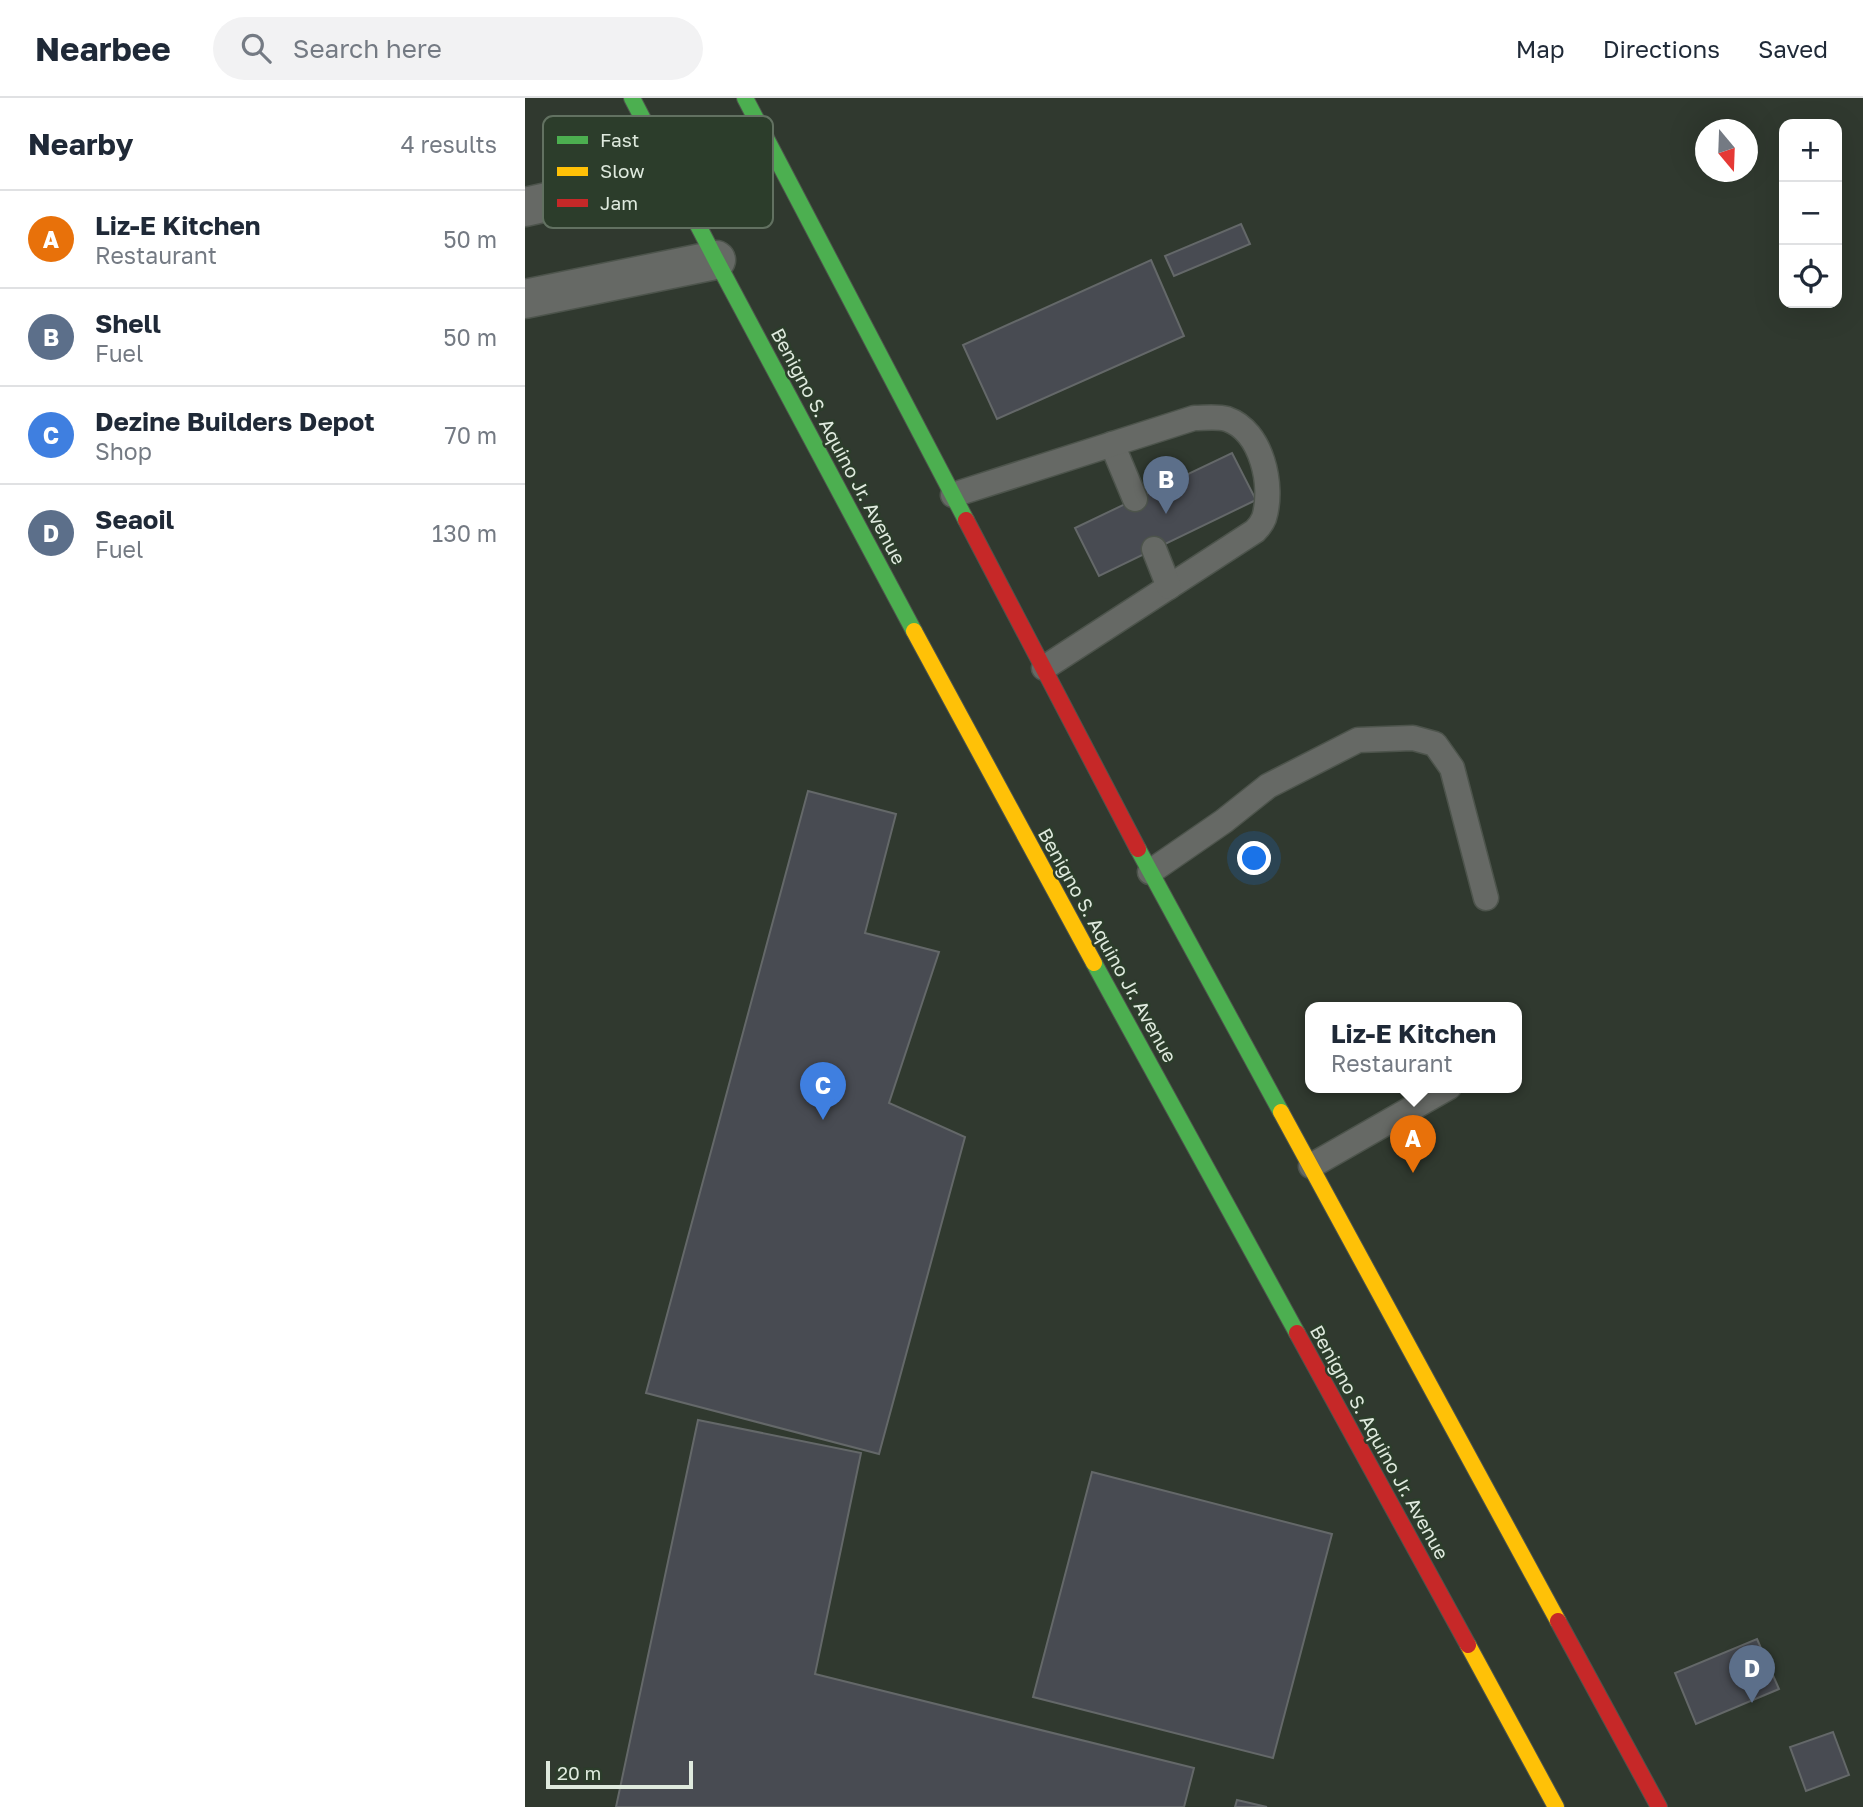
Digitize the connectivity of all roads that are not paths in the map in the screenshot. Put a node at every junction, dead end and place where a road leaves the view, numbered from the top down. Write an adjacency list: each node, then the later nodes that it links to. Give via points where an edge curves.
1 (632, 98): 3 (main road, Benigno S. Aquino Jr. Avenue)
2 (745, 98): 4 (main road)
3 (641, 116)
4 (754, 116)
5 (773, 151): 12 (main road)
6 (543, 203): 7 (street)
7 (525, 207)
8 (700, 228): 9 (main road, Benigno S. Aquino Jr. Avenue)
9 (716, 260): 10 (street); 21 (main road, Benigno S. Aquino Jr. Avenue, via 991,774)
10 (525, 299)
11 (1112, 444): 12 (lane); 13 (lane); 15 (lane, via 1194,418 1226,419 1246,431 1263,460 1267,501 1263,521 1255,531)
12 (953, 495): 16 (main road)
13 (1135, 499)
14 (1154, 549): 15 (lane)
15 (1169, 587): 16 (lane)
16 (1044, 668): 17 (main road)
17 (1150, 872): 18 (lane, via 1268,786 1358,740 1413,738 1435,744 1452,768); 20 (main road)
18 (1486, 898)
19 (1438, 1093): 20 (lane)
20 (1311, 1166): 22 (main road)
21 (1556, 1807)
22 (1659, 1807)

